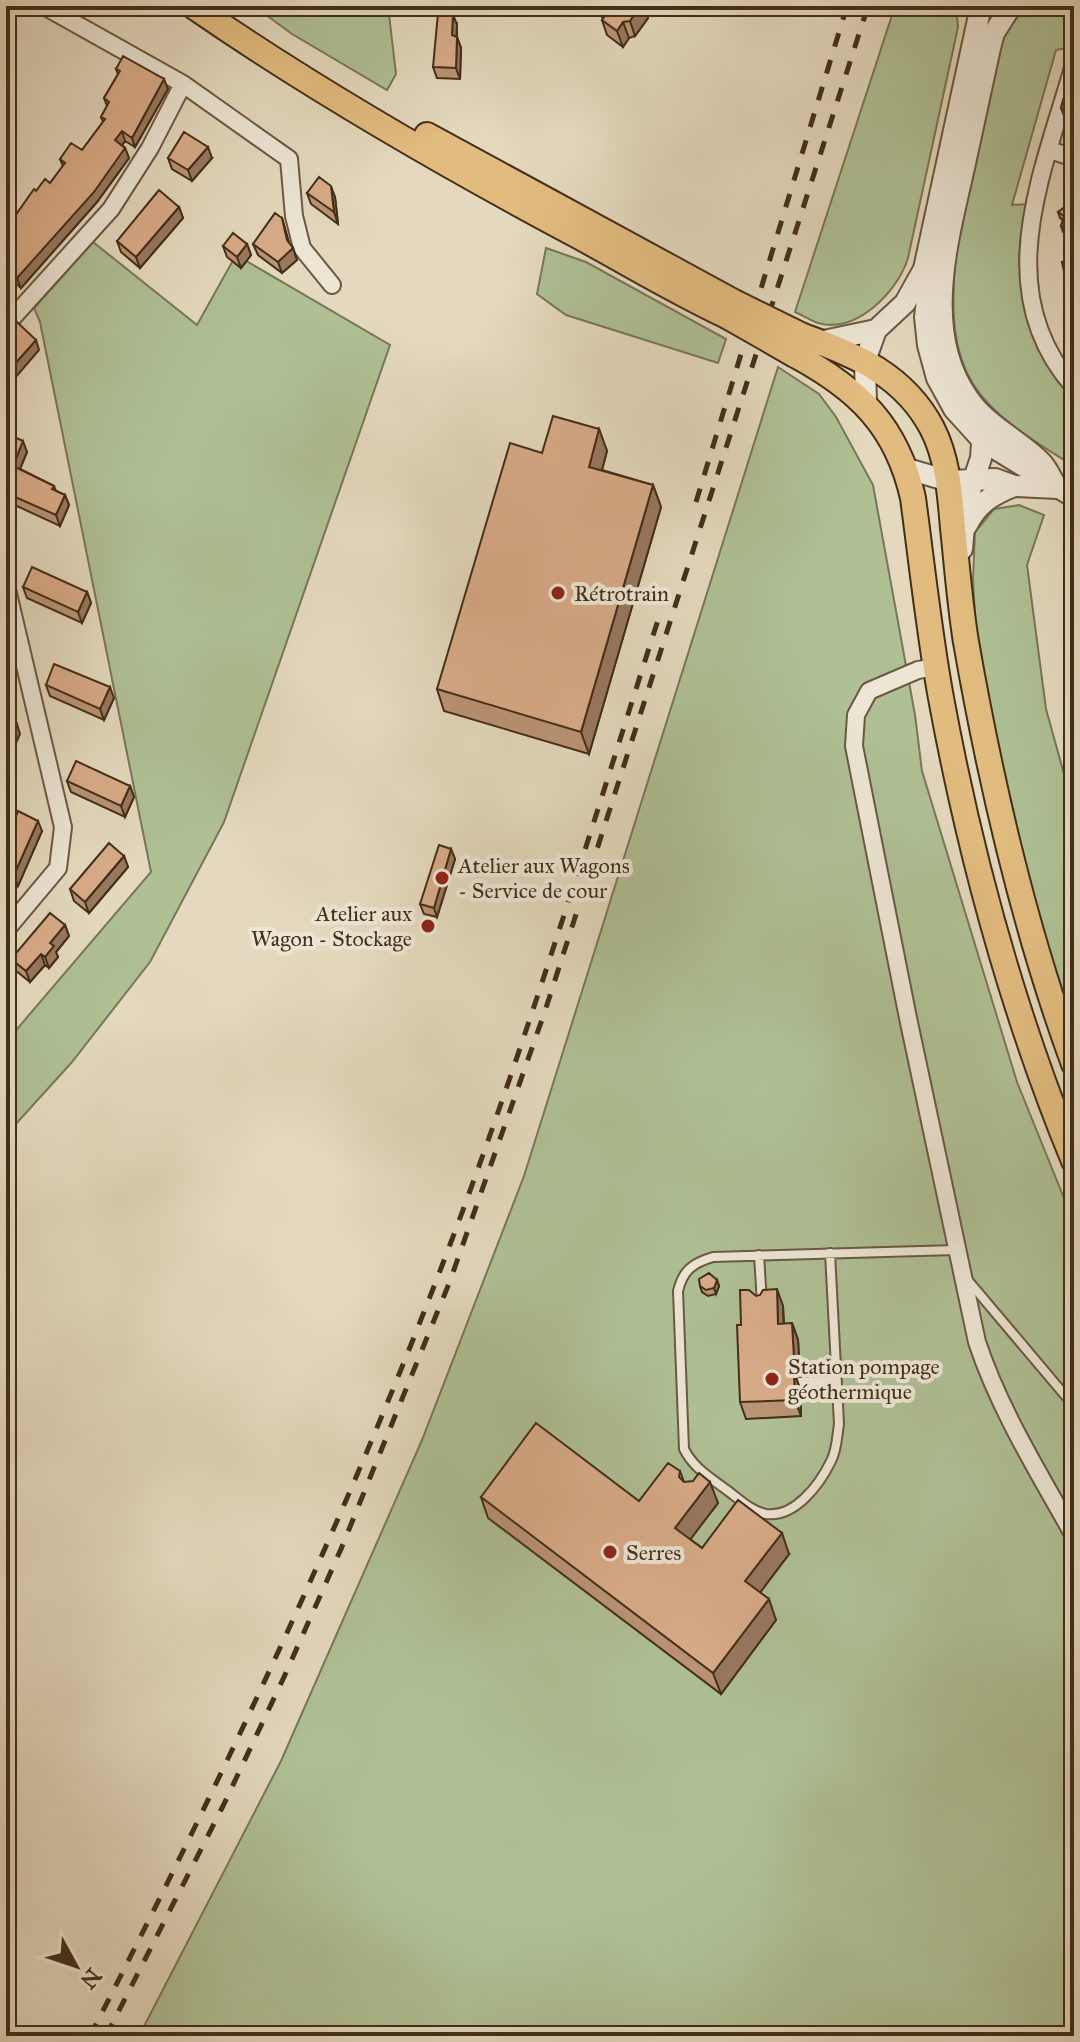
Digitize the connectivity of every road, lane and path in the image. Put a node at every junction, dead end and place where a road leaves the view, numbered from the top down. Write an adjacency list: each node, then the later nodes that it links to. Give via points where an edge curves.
1 (44, 6): 7 (street)
2 (193, 6): 10 (main road, via 267,57)
3 (218, 6): 10 (main road, via 306,68)
4 (981, 6): 11 (street)
5 (1011, 6): 20 (street, via 990,48 943,279 950,362)
6 (1074, 64): 8 (street)
7 (183, 84): 12 (street, via 289,159 302,248); 13 (street, via 111,209)
8 (1050, 150): 9 (street); 18 (street, via 1028,230 1027,276 1040,331)
9 (1074, 158)
10 (468, 168): 16 (main road, bridge)
11 (924, 269): 14 (street, via 910,296); 15 (street)
12 (332, 285)
13 (6, 325)
14 (883, 325): 15 (street, via 910,322); 16 (street); 17 (street)
15 (926, 331): 21 (street, via 945,393)
16 (806, 344): 17 (main road); 19 (main road)
17 (865, 361): 19 (street); 23 (main road, via 904,389 924,414)
18 (1074, 387)
19 (866, 404): 22 (main road, via 886,429)
20 (983, 416): 21 (street); 25 (street, via 1042,463)
21 (983, 441): 23 (street, via 981,458); 25 (street)
22 (904, 468): 23 (street); 29 (main road, via 913,498)
23 (960, 481): 24 (street, via 995,479); 26 (street, via 966,503); 27 (main road)
24 (1014, 486): 25 (street); 26 (street, via 978,507)
25 (1065, 492)
26 (964, 532): 27 (street)
27 (958, 580): 31 (main road, via 993,782 1036,948)
28 (6, 585): 30 (street, via 63,827 58,868)
29 (936, 667): 32 (main road, via 993,918); 33 (street, via 869,691 856,715 854,746)
30 (6, 930)
31 (1074, 1064)
32 (1074, 1161)
33 (956, 1250): 34 (lane); 36 (street)
34 (830, 1253): 35 (lane); 38 (lane)
35 (759, 1255): 37 (lane); 41 (lane, via 698,1261 678,1291 682,1439 688,1458)
36 (960, 1270): 40 (lane); 43 (street, via 986,1370)
37 (762, 1306)
38 (837, 1381): 39 (lane); 41 (lane, via 839,1424 832,1461 796,1506 783,1513 756,1511)
39 (800, 1382)
40 (1074, 1406)
41 (708, 1476): 42 (lane)
42 (701, 1486)
43 (1074, 1536)

